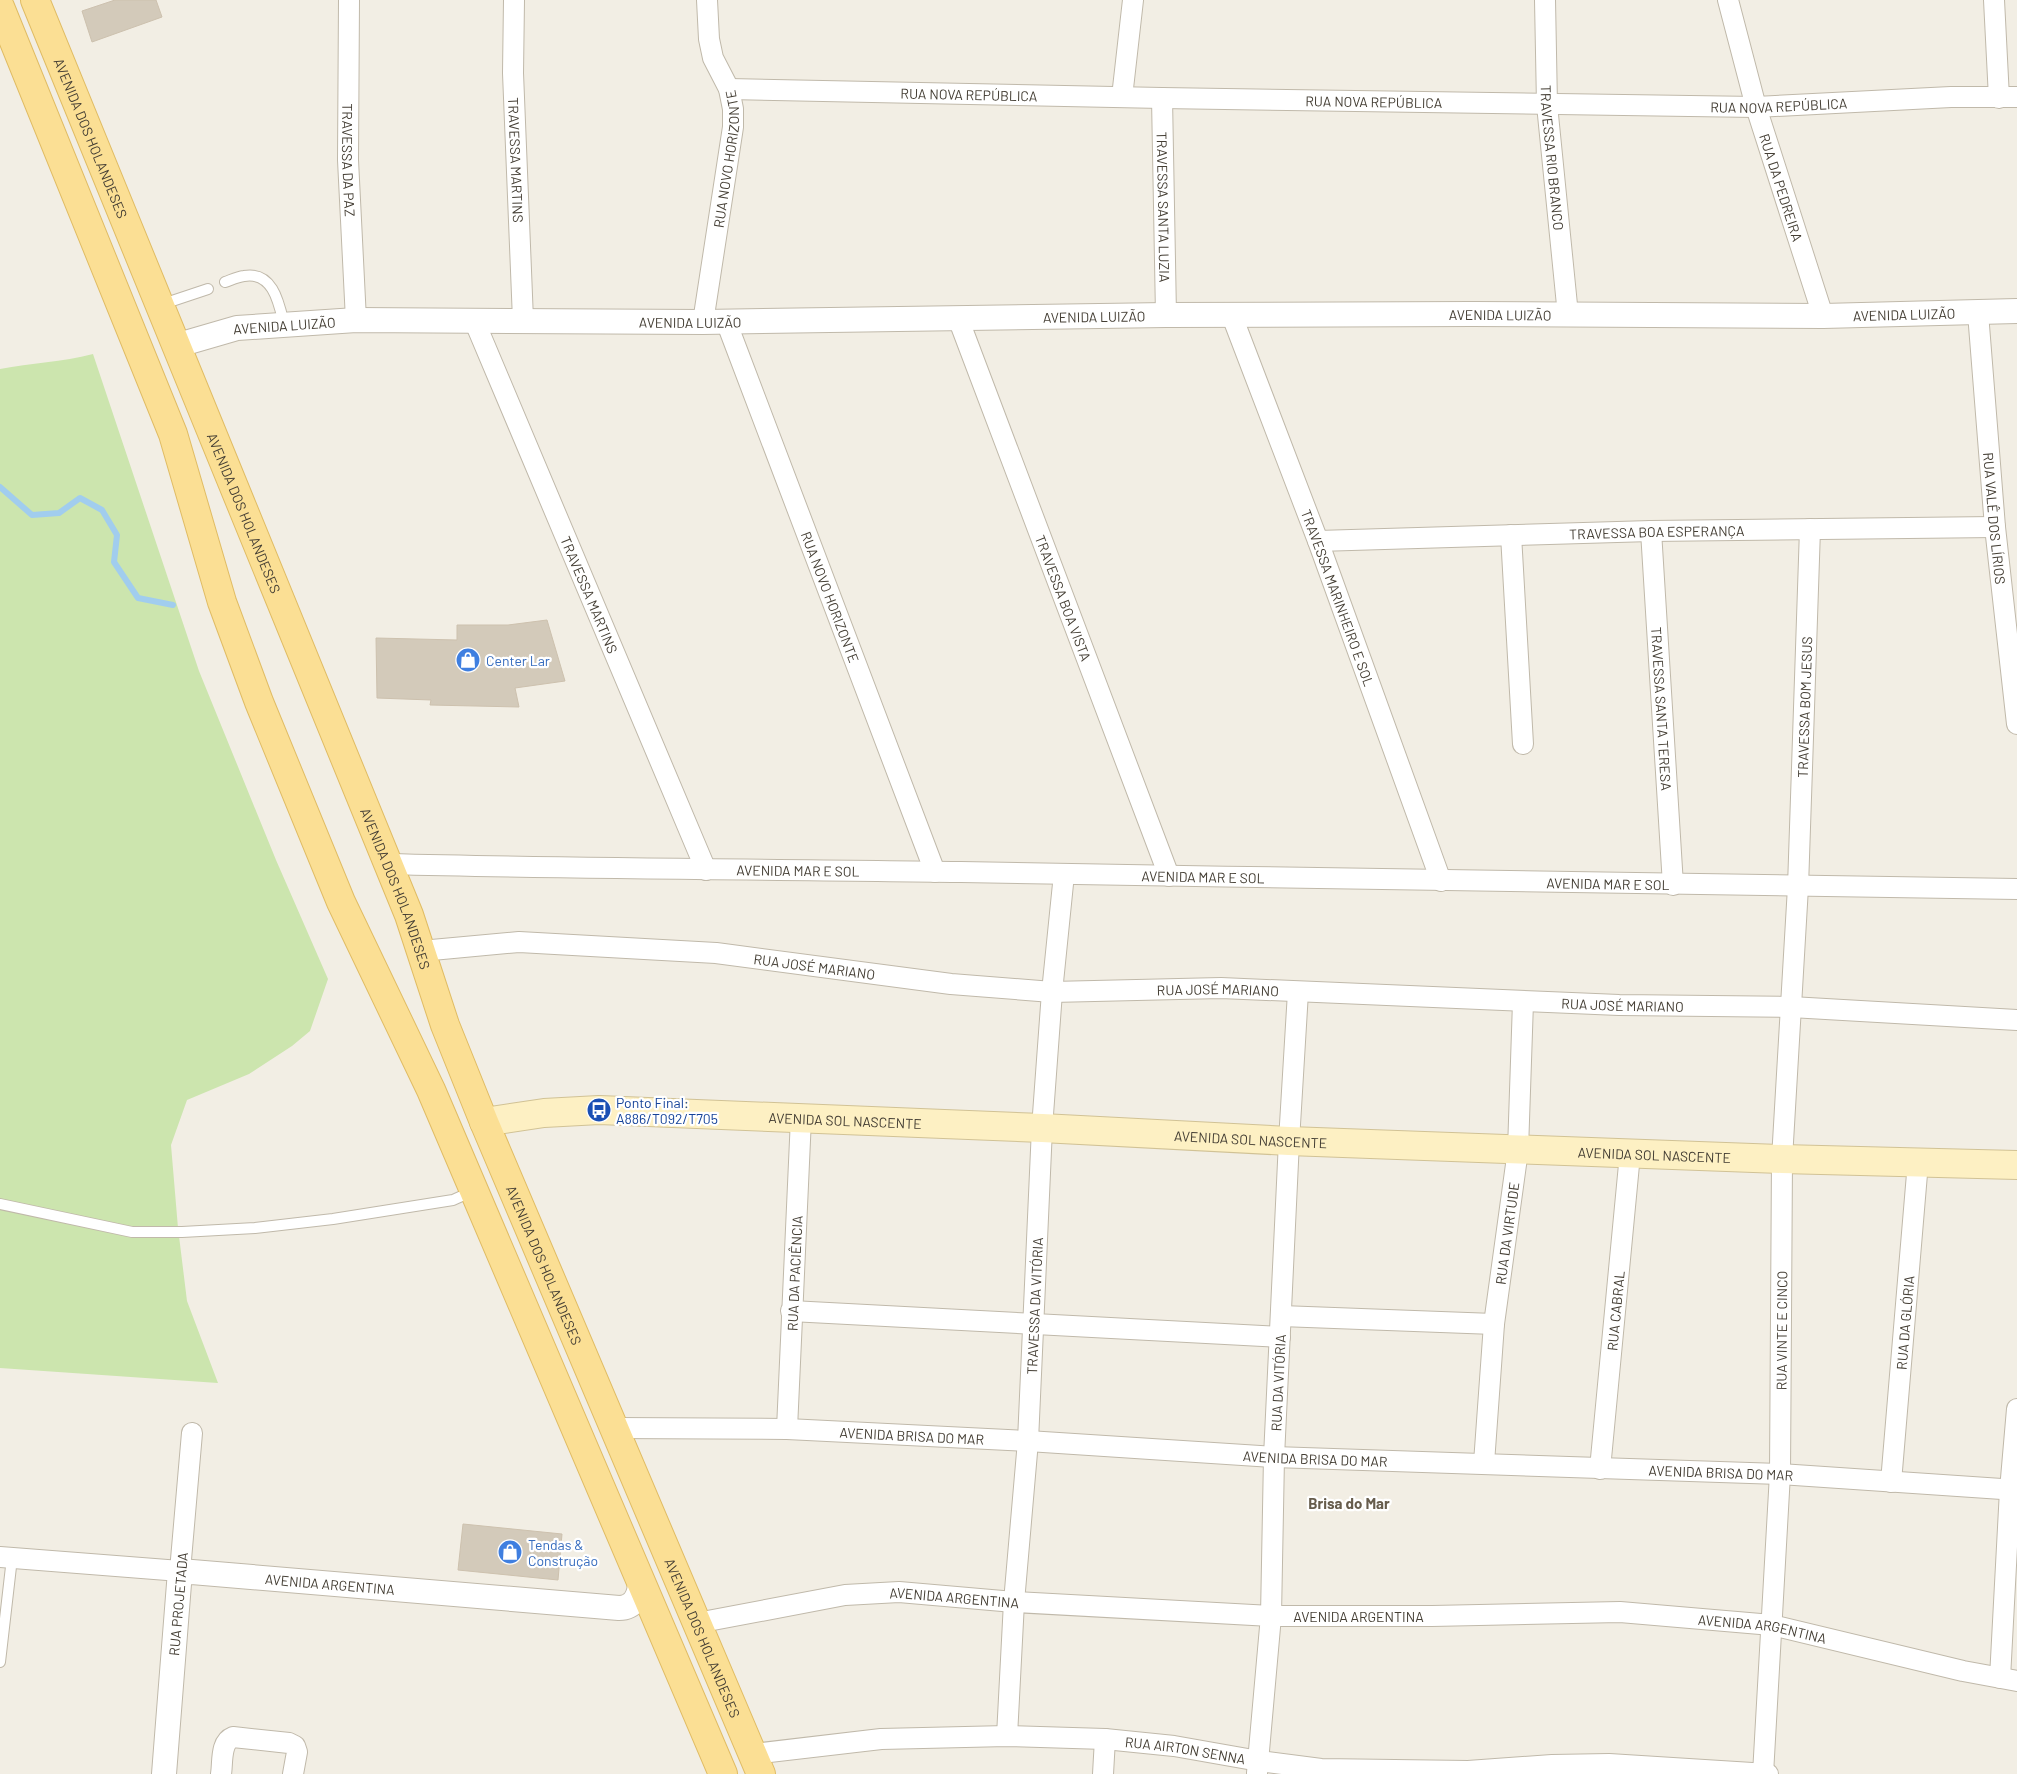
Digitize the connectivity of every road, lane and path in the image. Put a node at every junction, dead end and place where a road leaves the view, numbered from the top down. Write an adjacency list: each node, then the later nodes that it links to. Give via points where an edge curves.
1 (35, 0): 18 (main road, AVENIDA DOS HOLANDESES)
2 (349, 0): 26 (street, TRAVESSA DA PAZ, via 348,160)
3 (514, 0): 28 (street, TRAVESSA MARTINS, via 513,73)
4 (707, 0): 10 (street, RUA NOVO HORIZONTE, via 712,52)
5 (1133, 0): 11 (street)
6 (1545, 0): 14 (street, TRAVESSA RIO BRANCO)
7 (1728, 0): 15 (street, RUA DA PEDREIRA)
8 (1994, 0): 13 (street)
9 (0, 7): 63 (main road, via 173,434 212,571 263,711 341,902 407,1036)
10 (729, 89): 11 (street, RUA NOVA REPÚBLICA); 29 (street, RUA NOVO HORIZONTE, via 733,127)
11 (1122, 97): 12 (street, RUA NOVA REPÚBLICA)
12 (1162, 98): 14 (street, RUA NOVA REPÚBLICA); 22 (street, TRAVESSA SANTA LUZIA)
13 (2008, 98): 15 (street, RUA NOVA REPÚBLICA, via 1951,97)
14 (1547, 104): 15 (street, RUA NOVA REPÚBLICA); 21 (street, TRAVESSA RIO BRANCO)
15 (1756, 107): 24 (street, RUA DA PEDREIRA)
16 (225, 282): 30 (lane, via 252,276 269,283 279,300)
17 (208, 289): 18 (lane)
18 (159, 305): 31 (main road, AVENIDA DOS HOLANDESES)
19 (2017, 311): 20 (street, AVENIDA LUIZÃO)
20 (1978, 313): 24 (street, AVENIDA LUIZÃO); 32 (street, RUA VALÊ DOS LÍRIOS)
21 (1568, 315): 23 (street, AVENIDA LUIZÃO); 24 (street, AVENIDA LUIZÃO)
22 (1166, 316): 23 (street, AVENIDA LUIZÃO); 25 (street, AVENIDA LUIZÃO)
23 (1232, 316): 36 (street, TRAVESSA MARINHEIRO E SOL)
24 (1823, 316)
25 (958, 318): 29 (street, AVENIDA LUIZÃO); 43 (street, TRAVESSA BOA VISTA)
26 (356, 320): 27 (street, AVENIDA LUIZÃO); 30 (street, AVENIDA LUIZÃO)
27 (474, 320): 28 (street, AVENIDA LUIZÃO); 40 (street, TRAVESSA MARTINS)
28 (523, 320): 29 (street, AVENIDA LUIZÃO)
29 (714, 322): 41 (street, RUA NOVO HORIZONTE)
30 (284, 324): 31 (street, AVENIDA LUIZÃO, via 237,328)
31 (175, 346): 39 (main road, AVENIDA DOS HOLANDESES)
32 (1996, 527): 33 (street, TRAVESSA BOA ESPERANÇA); 37 (street, RUA VALÊ DOS LÍRIOS)
33 (1810, 529): 34 (street, TRAVESSA BOA ESPERANÇA); 46 (street, TRAVESSA BOM JESUS)
34 (1651, 531): 35 (street, TRAVESSA BOA ESPERANÇA); 45 (street, TRAVESSA SANTA TERESA)
35 (1512, 535): 36 (street, TRAVESSA BOA ESPERANÇA); 38 (street)
36 (1318, 541): 44 (street, TRAVESSA MARINHEIRO E SOL)
37 (2017, 724)
38 (1523, 744)
39 (388, 864): 40 (street, AVENIDA MAR E SOL); 48 (main road, AVENIDA DOS HOLANDESES)
40 (706, 870): 41 (street, AVENIDA MAR E SOL)
41 (935, 872): 42 (street, AVENIDA MAR E SOL)
42 (1064, 874): 43 (street, AVENIDA MAR E SOL); 49 (street, TRAVESSA DA VITÓRIA)
43 (1169, 876): 44 (street, AVENIDA MAR E SOL)
44 (1440, 881): 45 (street, AVENIDA MAR E SOL)
45 (1673, 885): 46 (street, AVENIDA MAR E SOL)
46 (1798, 886): 47 (street, AVENIDA MAR E SOL); 52 (street, RUA VINTE E CINCO)
47 (2017, 889)
48 (421, 951): 49 (street, RUA JOSÉ MARIANO, via 519,942 716,953 951,984); 55 (main road, AVENIDA DOS HOLANDESES)
49 (1052, 992): 50 (street, RUA JOSÉ MARIANO, via 1212,988); 56 (street, TRAVESSA DA VITÓRIA)
50 (1298, 992): 51 (street, RUA JOSÉ MARIANO); 57 (street, RUA DA VITÓRIA)
51 (1523, 1002): 52 (street, RUA JOSÉ MARIANO); 58 (street, RUA DA VIRTUDE)
52 (1791, 1007): 53 (street, RUA JOSÉ MARIANO); 60 (street, RUA VINTE E CINCO)
53 (2017, 1020)
54 (801, 1118): 55 (main road, AVENIDA SOL NASCENTE, via 599,1110 516,1116); 56 (main road, AVENIDA SOL NASCENTE); 65 (street, RUA DA PACIÊNCIA)
55 (484, 1122): 71 (main road, AVENIDA DOS HOLANDESES)
56 (1042, 1128): 57 (main road, AVENIDA SOL NASCENTE); 67 (street, TRAVESSA DA VITÓRIA)
57 (1289, 1141): 58 (main road, AVENIDA SOL NASCENTE); 66 (street, RUA DA VITÓRIA)
58 (1518, 1150): 59 (main road, AVENIDA SOL NASCENTE); 68 (street, RUA DA VIRTUDE)
59 (1630, 1154): 60 (main road, AVENIDA SOL NASCENTE); 77 (street, RUA CABRAL)
60 (1782, 1159): 61 (main road, AVENIDA SOL NASCENTE); 78 (street, RUA VINTE E CINCO)
61 (1918, 1162): 62 (main road, AVENIDA SOL NASCENTE); 79 (street, RUA DA GLÓRIA)
62 (2017, 1165)
63 (474, 1190): 64 (lane, via 453,1200 333,1219 182,1232 132,1232); 83 (main road)
64 (0, 1204)
65 (791, 1311): 67 (street); 72 (street, RUA DA PACIÊNCIA)
66 (1281, 1316): 68 (street); 69 (street, RUA DA VITÓRIA)
67 (1033, 1322): 69 (street); 74 (street, TRAVESSA DA VITÓRIA)
68 (1494, 1324): 76 (street, RUA DA VIRTUDE)
69 (1280, 1337): 75 (street, RUA DA VITÓRIA)
70 (2017, 1409): 80 (street)
71 (614, 1428): 72 (street, AVENIDA BRISA DO MAR); 86 (main road, AVENIDA DOS HOLANDESES)
72 (787, 1428): 74 (street, AVENIDA BRISA DO MAR)
73 (192, 1434): 82 (street, RUA PROJETADA)
74 (1028, 1441): 75 (street, AVENIDA BRISA DO MAR); 84 (street, TRAVESSA DA VITÓRIA)
75 (1274, 1458): 76 (street, AVENIDA BRISA DO MAR); 85 (street, RUA DA VITÓRIA)
76 (1484, 1463): 77 (street, AVENIDA BRISA DO MAR)
77 (1600, 1469): 78 (street, AVENIDA BRISA DO MAR)
78 (1780, 1474): 79 (street, AVENIDA BRISA DO MAR); 87 (street, RUA VINTE E CINCO)
79 (1890, 1482): 80 (street, AVENIDA BRISA DO MAR)
80 (2014, 1490): 89 (street)
81 (6, 1557): 82 (street, AVENIDA ARGENTINA); 88 (lane)
82 (180, 1571): 83 (street, AVENIDA ARGENTINA, via 618,1608 632,1604); 96 (street, RUA PROJETADA)
83 (640, 1581): 99 (main road)
84 (1014, 1602): 85 (street, AVENIDA ARGENTINA); 86 (street, AVENIDA ARGENTINA, via 899,1592 846,1595); 90 (street, TRAVESSA DA VITÓRIA)
85 (1271, 1616): 87 (street, AVENIDA ARGENTINA, via 1620,1612); 93 (street, RUA DA VITÓRIA)
86 (697, 1623): 92 (main road, AVENIDA DOS HOLANDESES)
87 (1772, 1625): 89 (street, AVENIDA ARGENTINA); 101 (street, RUA VINTE E CINCO)
88 (0, 1662)
89 (2009, 1679)
90 (1007, 1736): 91 (street, RUA AIRTON SENNA); 92 (street, RUA AIRTON SENNA, via 881,1739)
91 (1105, 1739): 93 (street, RUA AIRTON SENNA, via 1174,1746); 100 (street)
92 (757, 1764)
93 (1258, 1768): 95 (street, RUA AIRTON SENNA)
94 (1609, 1769): 95 (street, RUA AIRTON SENNA, via 1552,1765); 101 (street, RUA AIRTON SENNA)
95 (1468, 1772)
96 (164, 1774)
97 (222, 1774): 98 (street, via 225,1744 233,1737 295,1746)
98 (293, 1774)
99 (723, 1774)
100 (1103, 1774)
101 (1765, 1774)

